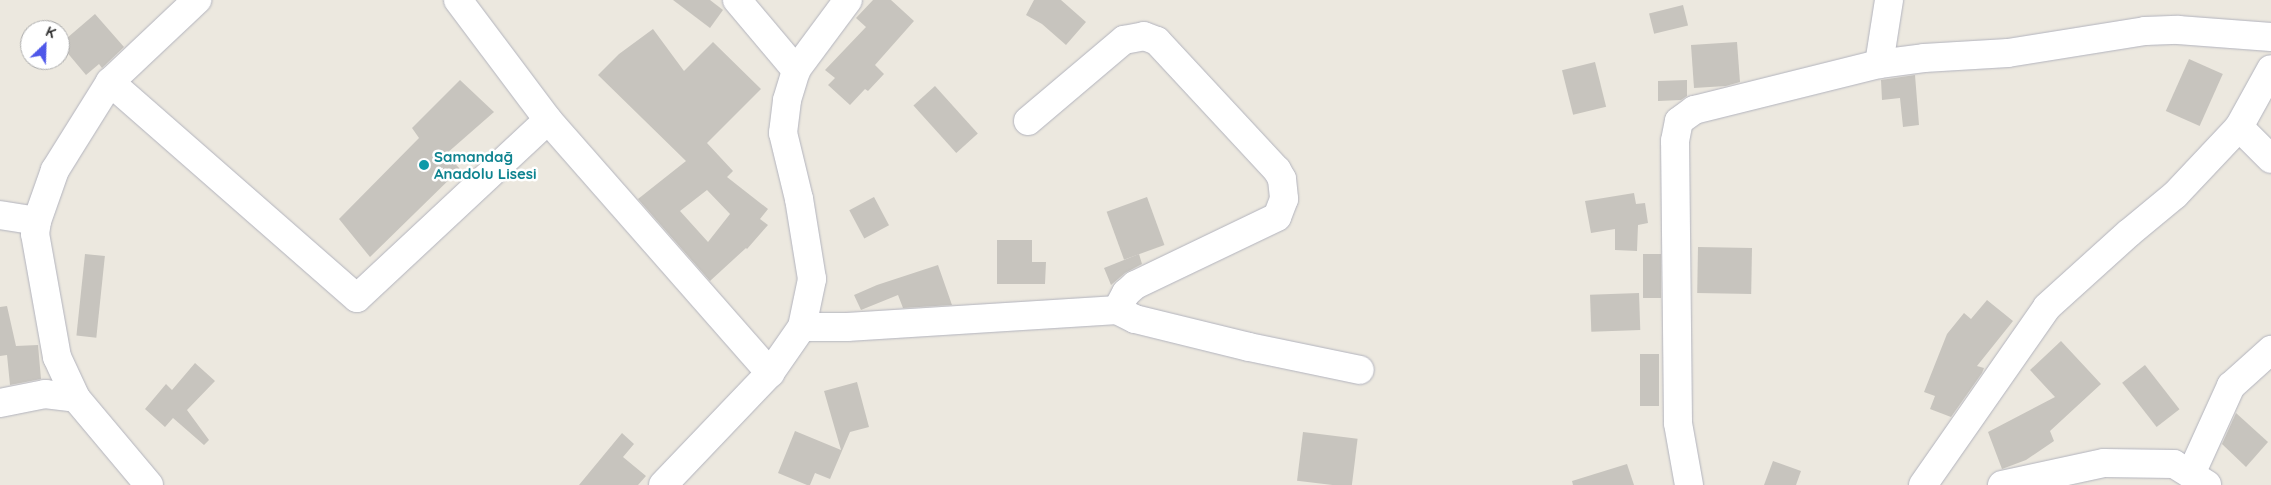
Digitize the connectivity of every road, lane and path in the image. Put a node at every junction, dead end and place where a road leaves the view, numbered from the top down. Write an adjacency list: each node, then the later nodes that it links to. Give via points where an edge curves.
1 (197, 0): 10 (street)
2 (458, 0): 11 (street)
3 (737, 0): 9 (street)
4 (848, 0): 9 (street)
5 (1889, 0): 7 (street)
6 (2271, 37): 7 (street, via 2145,30 2008,53)
7 (1879, 64): 27 (street, via 1694,110 1679,121 1675,141 1678,423)
8 (2271, 69): 13 (street)
9 (796, 70): 18 (street, via 787,100 784,133 812,279)
10 (110, 82): 11 (street, via 357,298); 16 (street, via 55,170)
11 (548, 120): 21 (street)
12 (1028, 121): 17 (street, via 1124,40 1144,36 1157,41 1282,179 1284,199 1277,217 1135,285)
13 (2239, 128): 14 (street); 28 (street, via 2175,195 2047,307)
14 (2271, 159)
15 (0, 215): 16 (street)
16 (36, 221): 22 (street, via 34,234 57,357)
17 (1116, 310): 18 (street); 20 (street, via 1135,319)
18 (802, 327): 21 (street)
19 (2271, 350): 24 (street, via 2231,386)
20 (1360, 370)
21 (770, 373): 26 (street)
22 (76, 398): 23 (street, via 44,394); 25 (street)
23 (0, 403)
24 (2199, 480): 29 (street, via 2174,464 2104,463)
25 (148, 485)
26 (663, 485)
27 (1689, 485)
28 (1923, 485)
29 (2002, 485)

